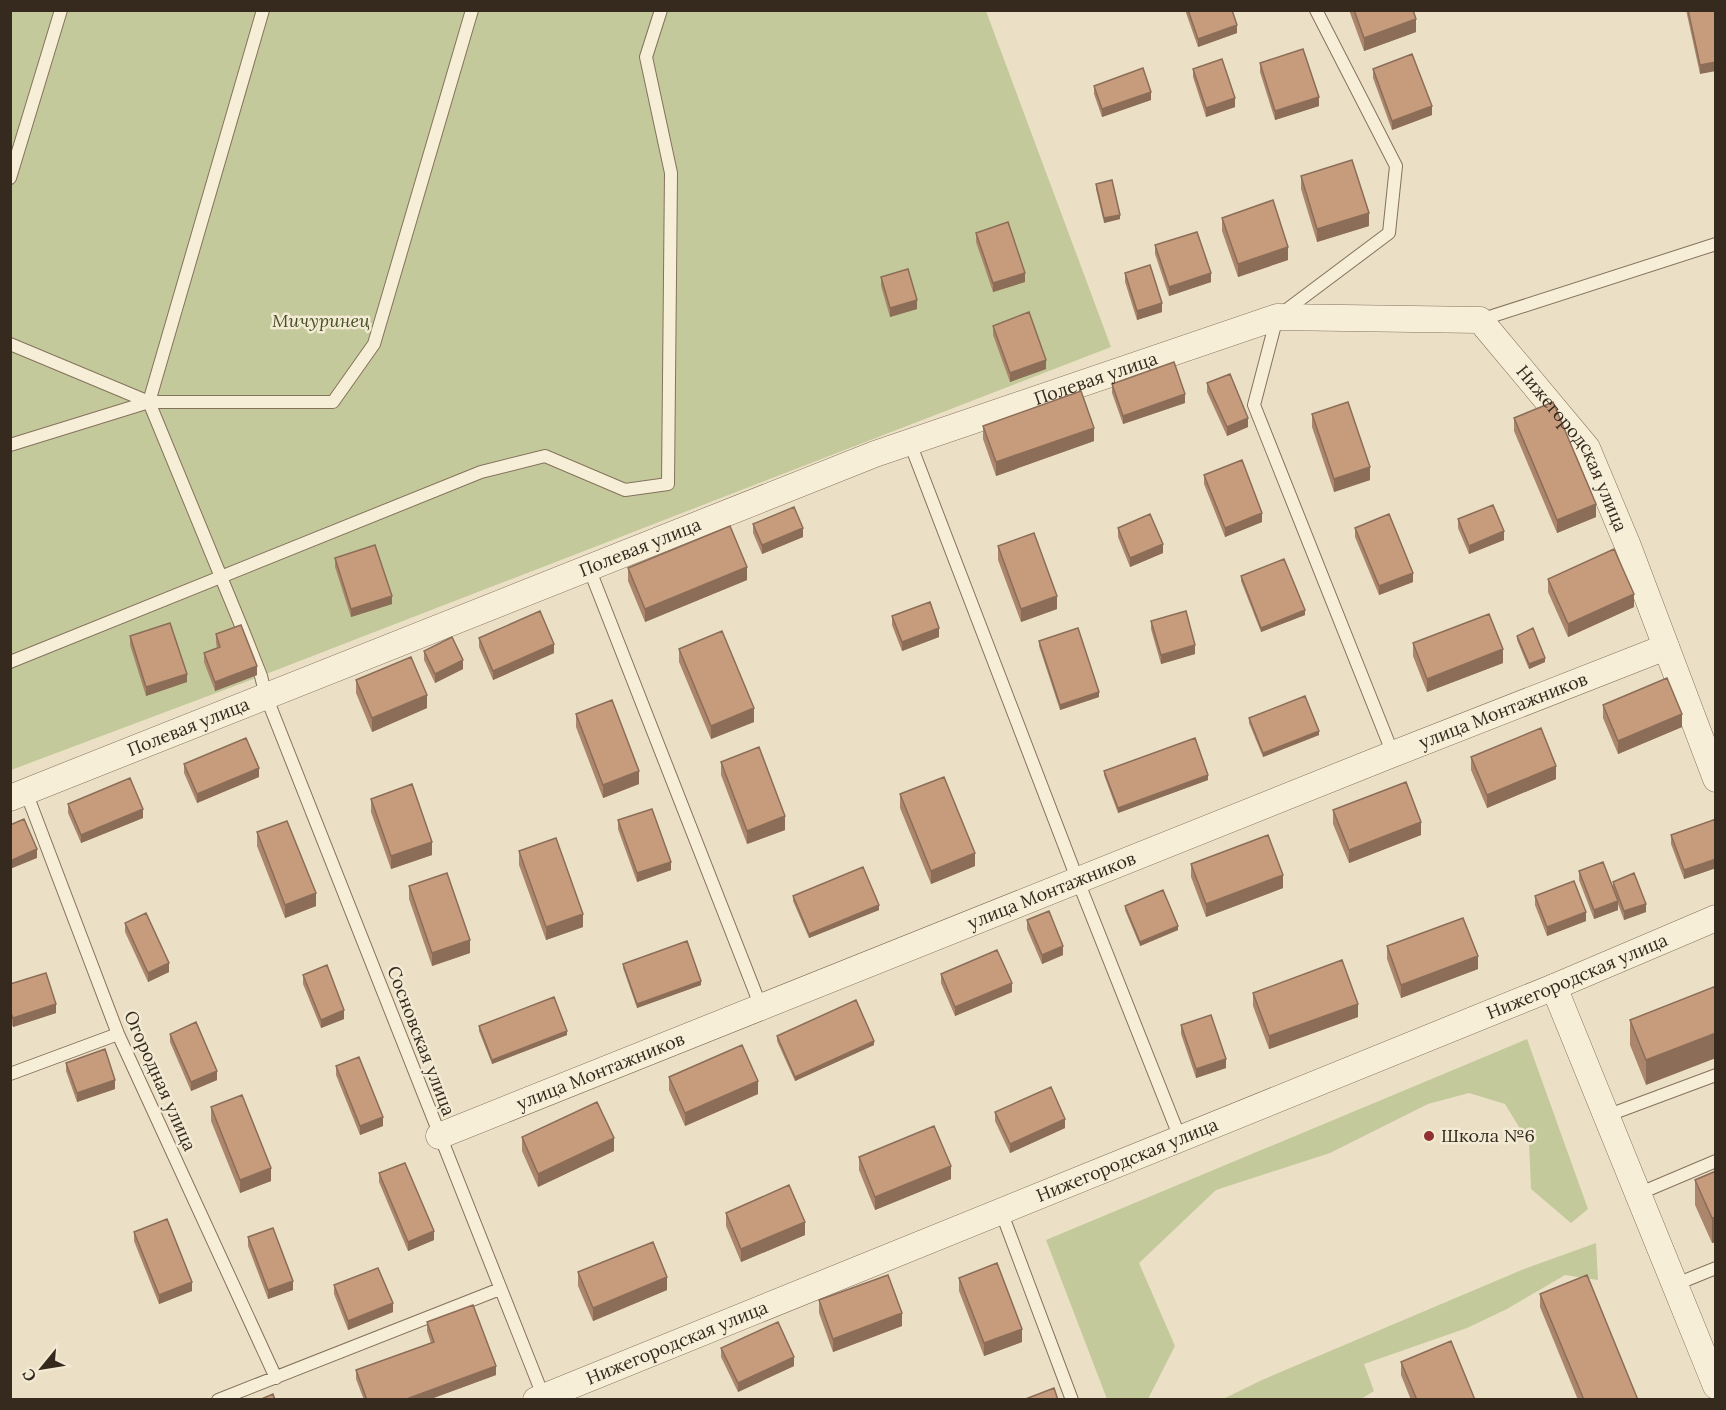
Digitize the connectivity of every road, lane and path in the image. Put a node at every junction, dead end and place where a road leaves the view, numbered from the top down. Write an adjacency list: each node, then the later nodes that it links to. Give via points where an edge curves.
1 (61, 10): 6 (lane)
2 (263, 10): 11 (lane)
3 (472, 10): 11 (lane, via 374,344 333,402)
4 (661, 10): 15 (lane, via 646,57 671,173 668,484 625,490 545,456 481,472)
5 (1316, 10): 8 (lane, via 1396,166 1389,233)
6 (10, 178)
7 (1716, 244): 9 (lane)
8 (1277, 317): 9 (street); 12 (street, Полевая улица); 19 (lane, via 1254,405)
9 (1480, 320): 16 (street, Нижегородская улица, via 1587,448)
10 (10, 344): 11 (lane)
11 (149, 402): 13 (lane); 15 (lane, Сосновская улица)
12 (910, 443): 14 (street, Полевая улица); 22 (lane)
13 (10, 445)
14 (589, 568): 18 (street, Полевая улица); 25 (lane)
15 (221, 578): 17 (lane); 18 (lane, Сосновская улица)
16 (1666, 647): 19 (street, улица Монтажников); 20 (street, Нижегородская улица)
17 (10, 662)
18 (266, 696): 21 (street, Полевая улица); 30 (lane, Сосновская улица)
19 (1393, 754): 22 (street, улица Монтажников)
20 (1716, 779)
21 (18, 795): 26 (lane, Огородная улица)
22 (1078, 881): 25 (street, улица Монтажников); 31 (lane)
23 (1716, 918): 24 (street, Нижегородская улица)
24 (1554, 987): 29 (street); 31 (street, Нижегородская улица)
25 (761, 1007): 30 (street, улица Монтажников)
26 (118, 1034): 27 (lane); 38 (lane, Огородная улица)
27 (10, 1074)
28 (1716, 1074): 29 (lane)
29 (1606, 1116): 33 (street)
30 (439, 1136): 37 (lane, Сосновская улица)
31 (1180, 1138): 34 (street, Нижегородская улица)
32 (1716, 1161): 33 (lane)
33 (1638, 1194): 36 (street)
34 (1001, 1211): 40 (street, Нижегородская улица); 42 (lane)
35 (1716, 1268): 36 (lane)
36 (1674, 1285): 39 (street)
37 (500, 1289): 38 (lane); 40 (lane, Сосновская улица)
38 (276, 1378): 41 (lane)
39 (1716, 1386)
40 (541, 1399)
41 (218, 1400)
42 (1072, 1400)

